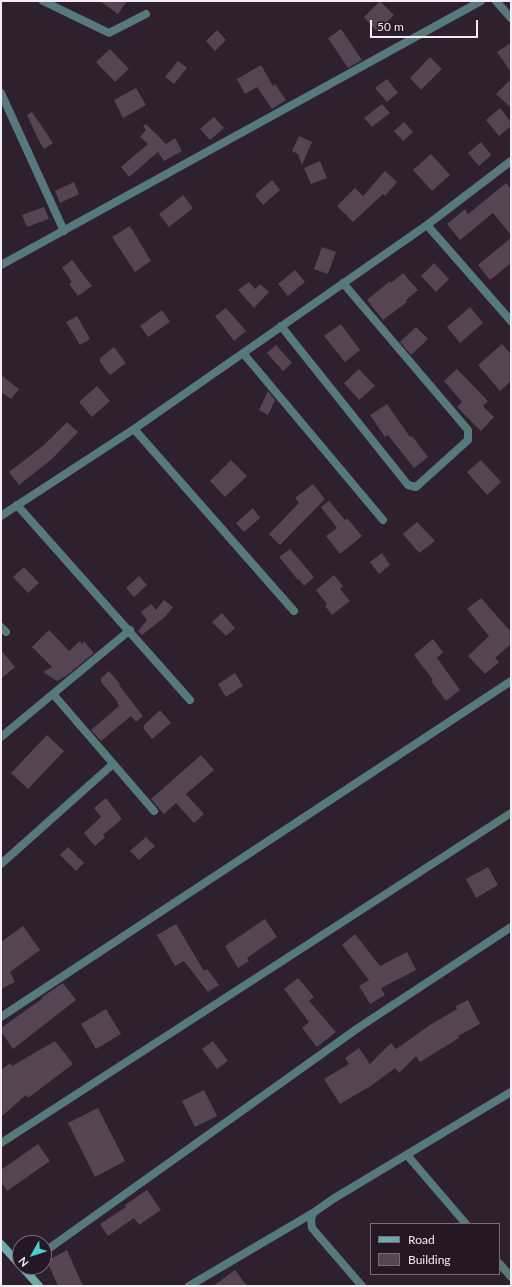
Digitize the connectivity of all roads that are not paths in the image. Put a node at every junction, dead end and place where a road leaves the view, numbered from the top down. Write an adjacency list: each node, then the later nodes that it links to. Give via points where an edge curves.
1 (43, 1): 4 (street, via 109,33)
2 (481, 1): 9 (street)
3 (496, 1): 5 (street)
4 (146, 14)
5 (511, 18)
6 (1, 93): 9 (street)
7 (510, 163): 8 (street)
8 (426, 225): 11 (street); 12 (street)
9 (64, 231): 10 (street)
10 (1, 265)
11 (343, 283): 13 (street); 13 (street, via 468,430 468,440 416,487 408,486)
12 (511, 321)
13 (281, 326): 14 (street)
14 (243, 352): 15 (street); 18 (street)
15 (134, 429): 16 (street); 19 (street)
16 (17, 505): 17 (street); 20 (street)
17 (1, 516)
18 (383, 520)
19 (294, 611)
20 (130, 630): 22 (street); 23 (street)
21 (511, 681): 30 (street)
22 (53, 694): 24 (street); 25 (street)
23 (190, 700)
24 (1, 738)
25 (113, 764): 26 (street); 28 (street)
26 (154, 811)
27 (511, 813): 32 (street)
28 (1, 864)
29 (511, 928): 37 (street, via 358,1028)
30 (1, 1017)
31 (511, 1092): 33 (street)
32 (1, 1143)
33 (407, 1155): 34 (street); 35 (street)
34 (313, 1213): 42 (street); 44 (street, via 312,1228)
35 (465, 1223)
36 (1, 1244): 38 (street)
37 (52, 1246)
38 (12, 1256)
39 (500, 1264): 41 (street)
40 (29, 1275): 43 (street)
41 (511, 1277)
42 (195, 1285)
43 (39, 1286)
44 (362, 1286)

